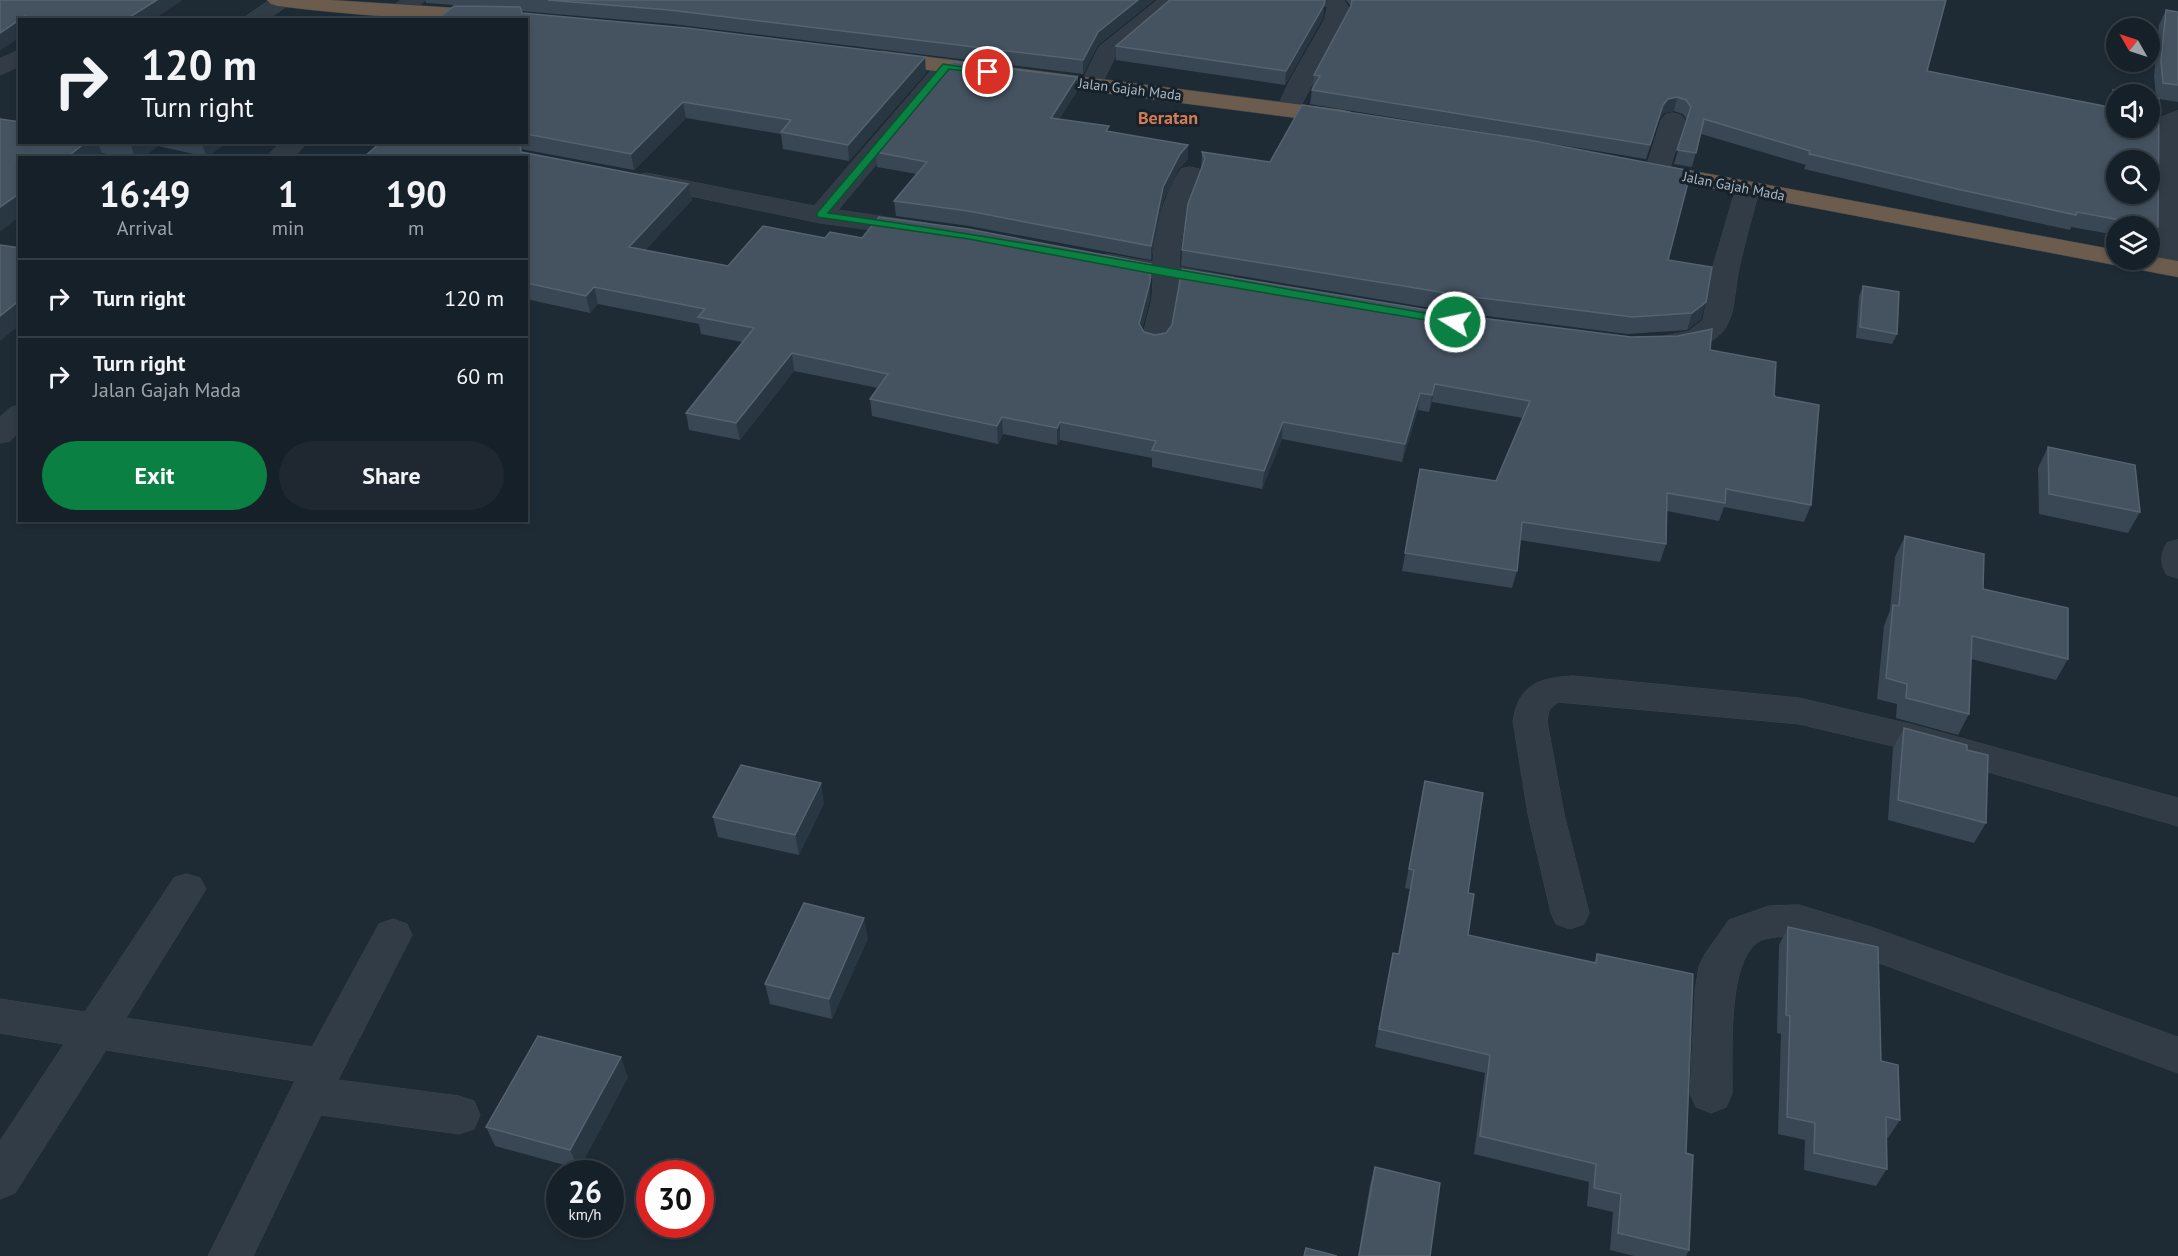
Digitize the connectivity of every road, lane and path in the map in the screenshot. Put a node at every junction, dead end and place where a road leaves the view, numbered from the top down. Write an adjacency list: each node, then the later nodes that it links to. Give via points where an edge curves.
1 (1171, 0): 11 (street, via 1107,52)
2 (1334, 0): 12 (street, via 1338,8 1336,19)
3 (281, 1): 4 (highway); 5 (street)
4 (415, 11): 6 (highway)
5 (254, 18)
6 (513, 18)
7 (865, 56): 9 (highway, Jalan Gajah Mada)
8 (18, 58): 10 (street)
9 (947, 66): 11 (highway, Jalan Gajah Mada); 23 (street)
10 (0, 68)
11 (1091, 85): 12 (highway, Jalan Gajah Mada)
12 (1288, 110): 14 (highway, Jalan Gajah Mada)
13 (2178, 118): 27 (street, via 2170,122 2166,134)
14 (1364, 120)
15 (1673, 120): 19 (street)
16 (294, 144): 17 (street)
17 (280, 156)
18 (1624, 165): 19 (highway, Jalan Gajah Mada)
19 (1657, 171): 22 (highway, Jalan Gajah Mada)
20 (1190, 174): 28 (street, via 1180,192 1170,228)
21 (625, 176): 23 (street)
22 (1748, 188): 25 (highway, Jalan Gajah Mada); 31 (street, via 1726,266 1717,320 1711,330 1697,338)
23 (820, 215): 24 (street)
24 (946, 232)
25 (2106, 256)
26 (1084, 257): 28 (street)
27 (2172, 268)
28 (1165, 273): 29 (street); 30 (street, via 1165,299)
29 (1255, 288)
30 (1155, 342)
31 (1650, 343)
32 (18, 416): 33 (street)
33 (0, 434)
34 (2178, 551): 35 (street)
35 (2178, 567)
36 (2178, 812): 38 (street, via 1914,738 1799,711 1651,695 1550,690 1538,699 1530,722 1546,814)
37 (187, 889): 41 (street)
38 (1570, 913)
39 (393, 935): 43 (street)
40 (0, 1016): 41 (street)
41 (94, 1031): 43 (street); 46 (street)
42 (2178, 1055): 44 (street, via 1857,938 1799,921 1769,922 1743,931 1719,966)
43 (316, 1081): 45 (street); 47 (street)
44 (1711, 1094)
45 (459, 1115)
46 (0, 1179)
47 (230, 1256)

